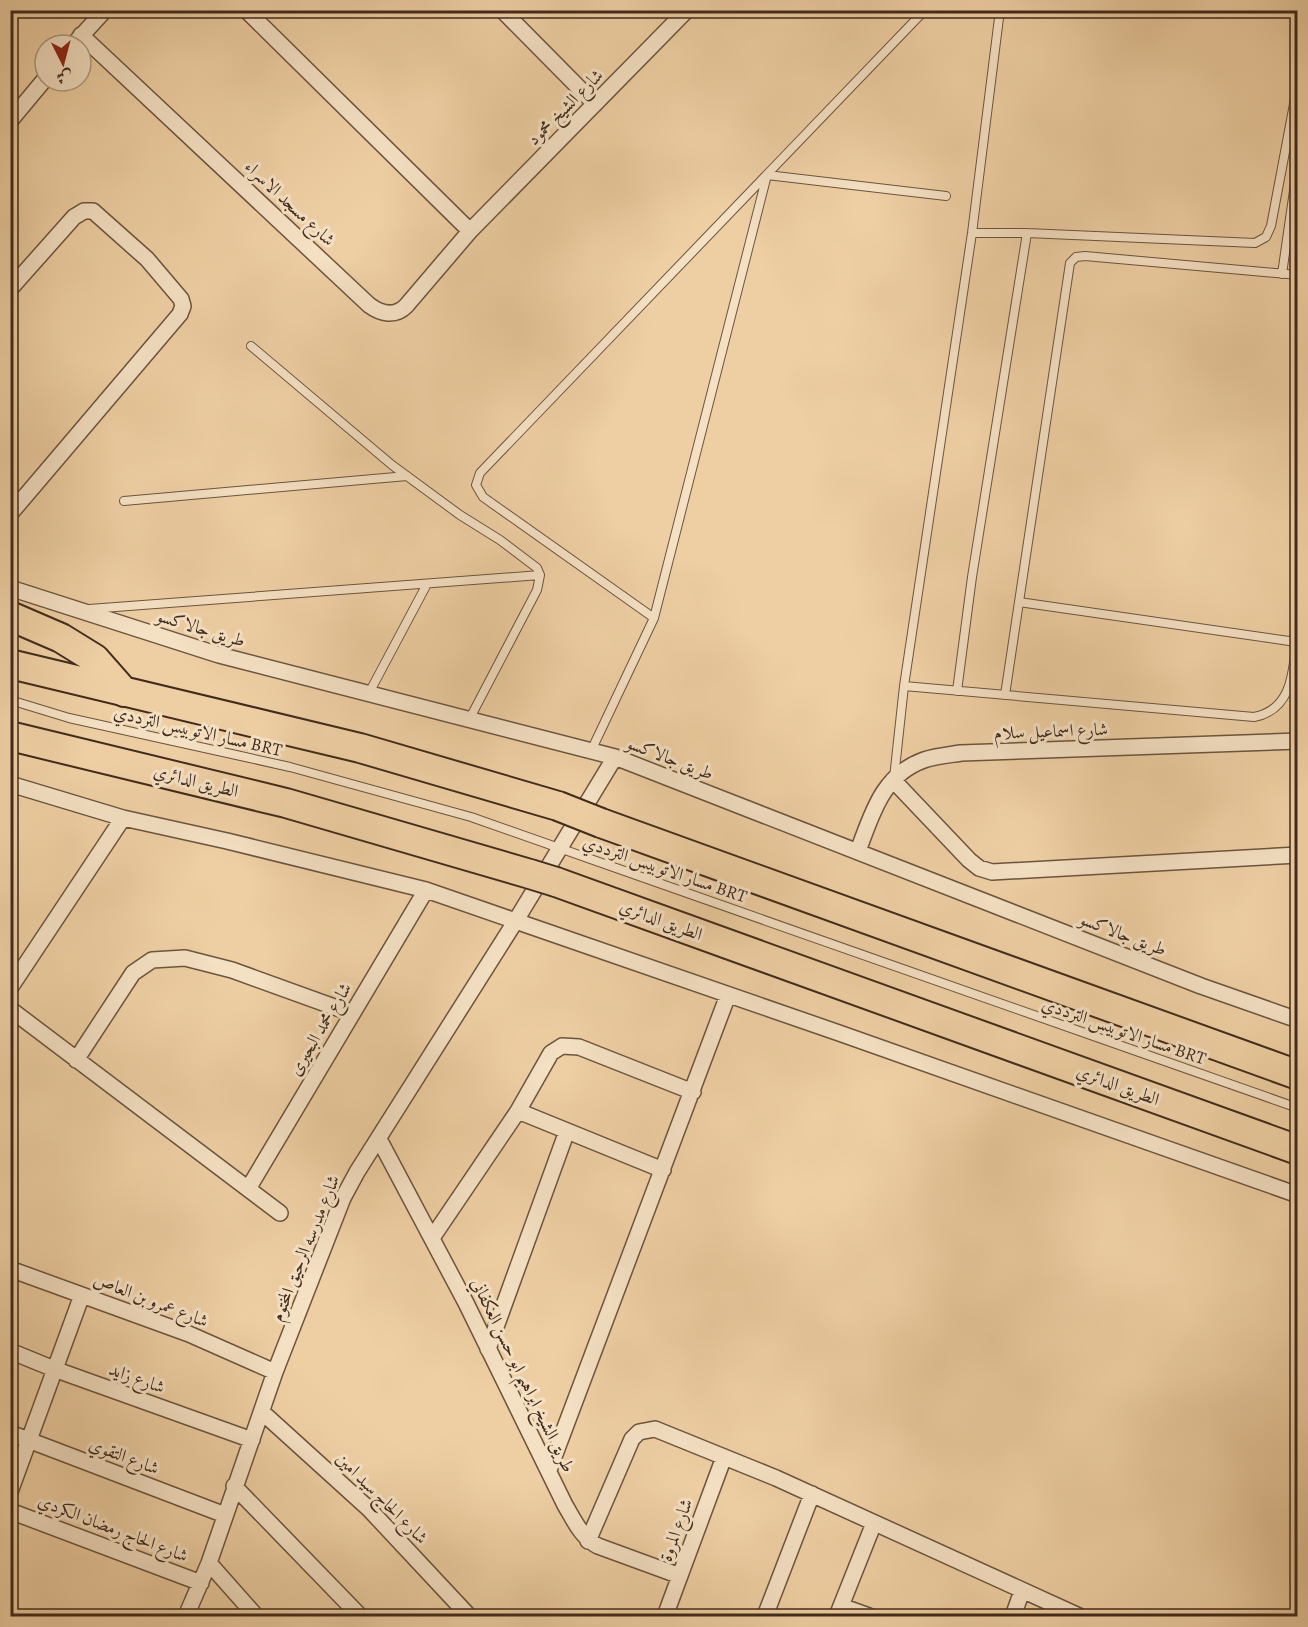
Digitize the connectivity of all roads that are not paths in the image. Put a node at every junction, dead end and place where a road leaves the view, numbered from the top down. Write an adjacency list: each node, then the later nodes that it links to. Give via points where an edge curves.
1 (105, 10): 7 (street)
2 (246, 10): 16 (street)
3 (502, 10): 11 (street)
4 (687, 10): 11 (street, شارع الشيخ محمود)
5 (926, 10): 14 (lane)
6 (1000, 10): 18 (lane)
7 (84, 33)
8 (93, 54): 16 (street, شارع مسجد الاسراء, via 378,311 401,311)
9 (1298, 83): 17 (lane, via 1271,226 1262,240 1248,244)
10 (33, 93): 12 (street)
11 (596, 104): 16 (street, شارع الشيخ محمود)
12 (10, 121)
13 (1298, 163): 19 (lane)
14 (767, 175): 15 (lane); 32 (lane); 32 (lane, via 480,473 477,485 483,497)
15 (946, 196)
16 (470, 231)
17 (1027, 233): 18 (lane); 37 (lane)
18 (972, 234): 36 (lane)
19 (1282, 274): 20 (lane); 29 (lane, via 1085,256 1070,263)
20 (1298, 275)
21 (10, 289): 25 (street, via 74,217 93,211 147,259 183,306)
22 (251, 346): 23 (lane)
23 (407, 476): 24 (lane); 26 (lane, via 531,563)
24 (124, 501)
25 (10, 514)
26 (540, 575): 27 (lane); 42 (lane, via 537,591)
27 (427, 584): 30 (lane); 39 (lane)
28 (10, 588): 30 (street, طريق جالاكسو)
29 (1019, 602): 34 (lane); 40 (lane)
30 (77, 610): 39 (street, طريق جالاكسو, via 219,655)
31 (10, 616): 38 (highway, via 51,633 95,659)
32 (654, 618): 45 (lane)
33 (1298, 630): 34 (lane)
34 (1296, 642): 40 (lane, via 1289,691 1270,712 1254,717)
35 (10, 663): 38 (highway)
36 (904, 686): 37 (lane); 47 (lane)
37 (957, 691): 40 (lane)
38 (124, 692): 60 (highway, bridge, via 360,748 558,806)
39 (369, 693): 42 (street, طريق جالاكسو)
40 (1005, 695)
41 (10, 700): 62 (lane, مسار الاتوبيس الترددي BRT, via 69,718 290,767 471,817)
42 (470, 718): 45 (street, طريق جالاكسو)
43 (11, 736): 66 (highway, الطريق الدائري, via 286,803 543,878)
44 (1298, 741): 47 (street, شارع اسماعيل سلام, via 962,753 924,760)
45 (591, 751): 46 (street, طريق جالاكسو)
46 (615, 757): 50 (street, طريق جالاكسو); 53 (street, شارع مدرسه الرحيق المختوم)
47 (893, 780): 50 (street, شارع اسماعيل سلام, via 876,802); 51 (street, via 969,860 992,873)
48 (10, 784): 49 (street)
49 (123, 818): 52 (street); 54 (street)
50 (858, 851): 58 (street, طريق جالاكسو)
51 (1298, 855)
52 (426, 890): 53 (street); 57 (street, شارع محمد البحيرى)
53 (515, 922): 55 (street); 65 (street, شارع مدرسه الرحيق المختوم)
54 (10, 988)
55 (728, 995): 61 (street); 69 (street)
56 (10, 1009): 59 (street)
57 (351, 1013): 59 (street, via 232,970 185,958 152,960 133,973); 68 (street, شارع محمد البحيرى)
58 (1298, 1020)
59 (76, 1060): 68 (street)
60 (1298, 1075)
61 (693, 1092): 63 (street, via 579,1047 562,1046 551,1053); 67 (street)
62 (1298, 1108)
63 (519, 1111): 64 (street); 71 (street)
64 (567, 1131): 67 (street); 74 (street)
65 (380, 1139): 71 (street, طريق الشيخ ابراهيم ابو حسن العكفاني); 77 (street, شارع مدرسه الرحيق المختوم, via 344,1198)
66 (1298, 1150)
67 (663, 1170): 83 (street)
68 (248, 1189): 70 (street)
69 (1298, 1195)
70 (280, 1213)
71 (432, 1238): 74 (street, طريق الشيخ ابراهيم ابو حسن العكفاني)
72 (10, 1269): 73 (street, شارع عمرو بن العاص)
73 (82, 1295): 76 (street); 77 (street, شارع عمرو بن العاص, via 189,1334)
74 (488, 1349): 83 (street, طريق الشيخ ابراهيم ابو حسن العكفاني)
75 (10, 1351): 76 (street, شارع زايد)
76 (54, 1369): 80 (street); 81 (street, شارع زايد)
77 (275, 1372): 78 (street, شارع مدرسه الرحيق المختوم)
78 (262, 1412): 81 (street, شارع مدرسه الرحيق المختوم); 99 (street, شارع الحاج سيد امين, via 369,1509)
79 (10, 1433): 80 (street, شارع التقوي)
80 (28, 1440): 85 (street); 88 (street, شارع التقوي)
81 (252, 1440): 84 (street, شارع مدرسه الرحيق المختوم)
82 (724, 1456): 86 (street); 90 (street, via 664,1431 639,1432 632,1439); 92 (street, شارع المروة)
83 (549, 1470): 90 (street, طريق الشيخ ابراهيم ابو حسن العكفاني)
84 (234, 1486): 88 (street, شارع مدرسه الرحيق المختوم); 98 (street)
85 (10, 1492)
86 (812, 1494): 89 (street); 101 (street)
87 (10, 1510): 93 (street, شارع الحاج رمضان الكردي)
88 (225, 1515): 91 (street, شارع مدرسه الرحيق المختوم)
89 (874, 1523): 94 (street); 95 (street)
90 (588, 1541): 92 (street)
91 (209, 1563): 93 (street, شارع مدرسه الرحيق المختوم); 97 (street)
92 (680, 1576): 100 (street, شارع المروة)
93 (201, 1583): 96 (street, شارع مدرسه الرحيق المختوم)
94 (1022, 1591): 103 (street); 104 (street)
95 (839, 1611): 102 (street)
96 (186, 1617)
97 (256, 1617)
98 (360, 1617)
99 (469, 1617)
100 (665, 1617)
101 (765, 1617)
102 (869, 1617)
103 (1013, 1617)
104 (1079, 1617)

